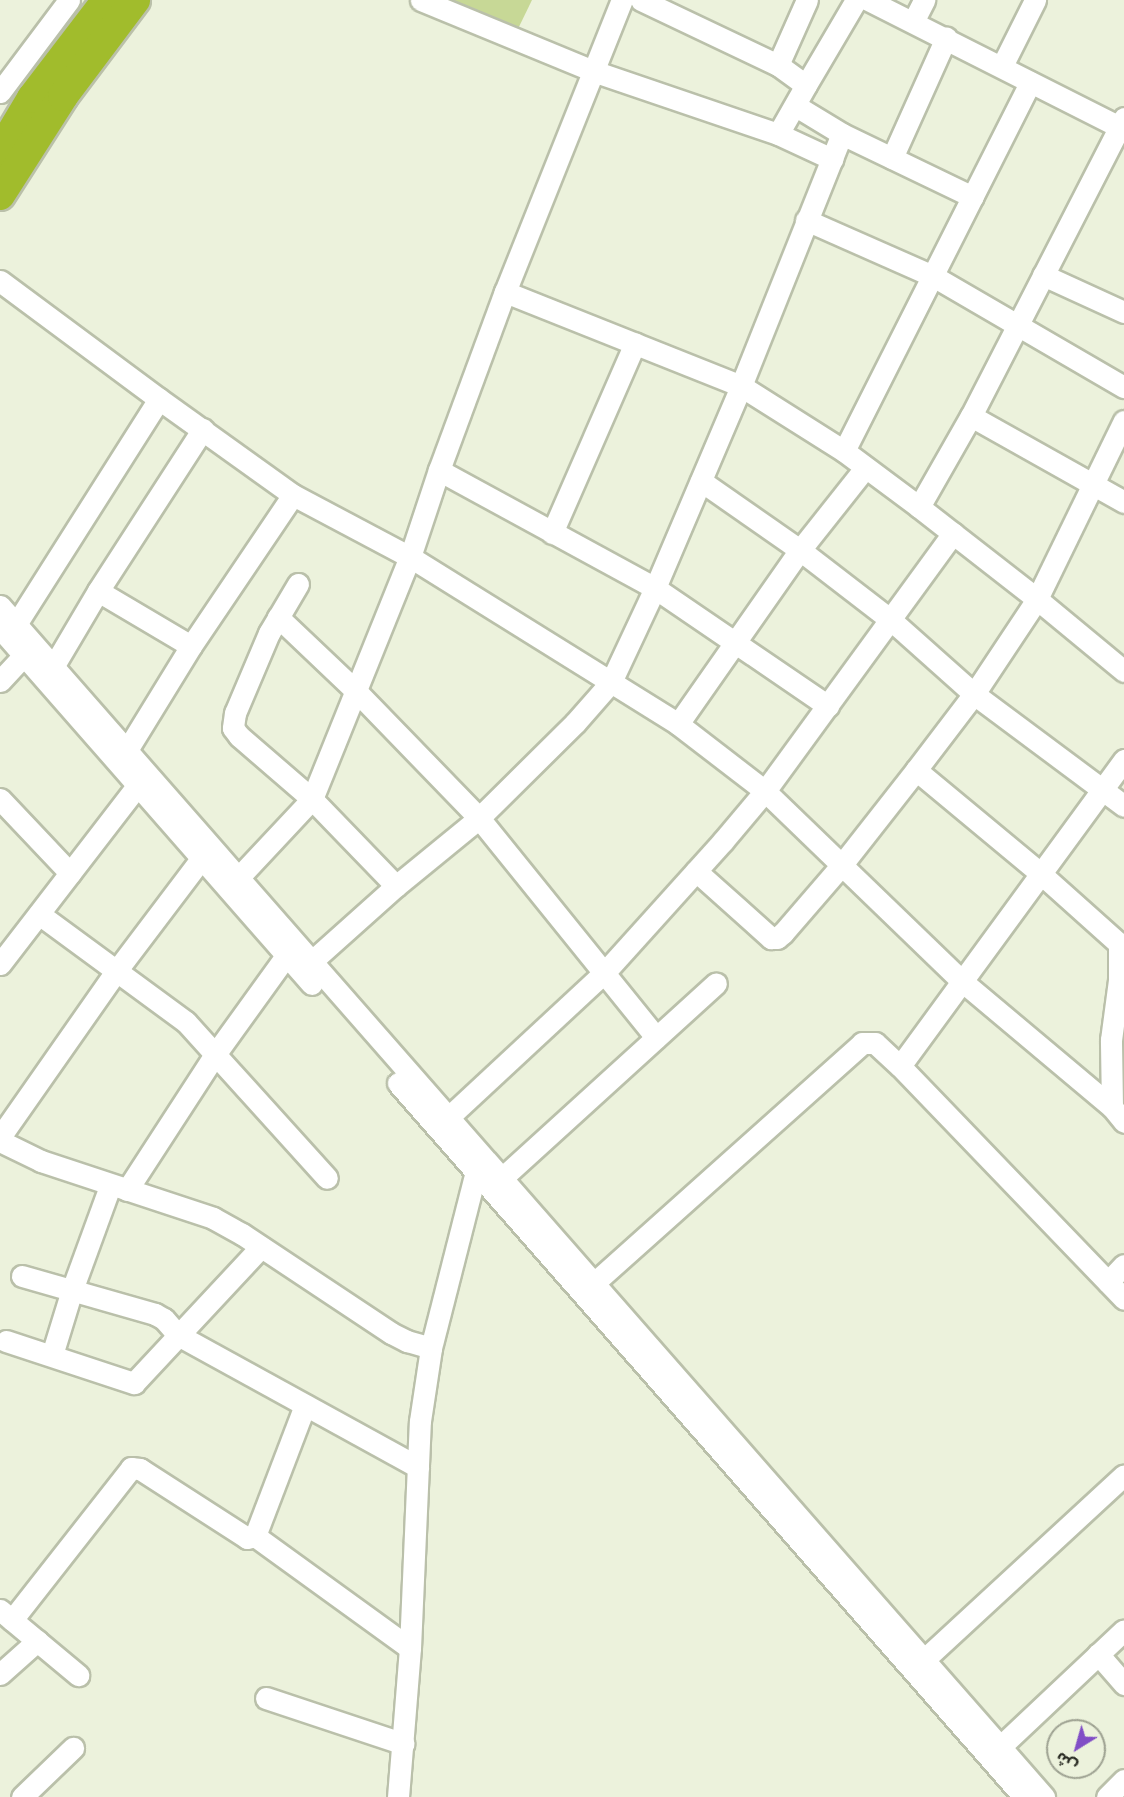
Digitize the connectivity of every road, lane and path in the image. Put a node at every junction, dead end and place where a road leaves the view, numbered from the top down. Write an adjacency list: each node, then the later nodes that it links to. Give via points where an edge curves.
1 (69, 0): 17 (street)
2 (107, 0): 22 (highway)
3 (135, 0): 30 (highway, via 63,96)
4 (421, 0): 18 (street)
5 (622, 0): 18 (street)
6 (641, 0): 12 (street)
7 (807, 0): 15 (street)
8 (856, 0): 20 (street)
9 (868, 0): 13 (street)
10 (924, 0): 13 (street)
11 (1035, 0): 16 (street)
12 (673, 7): 15 (street)
13 (913, 22): 14 (street)
14 (946, 38): 16 (street); 28 (street)
15 (778, 65): 20 (street)
16 (1002, 66): 19 (street)
17 (7, 67): 21 (street); 22 (street)
18 (593, 71): 25 (street); 36 (street)
19 (1030, 82): 24 (street); 31 (street)
20 (806, 85): 23 (street)
21 (0, 92)
22 (32, 98): 27 (highway)
23 (796, 106): 25 (street); 26 (street)
24 (1122, 122): 33 (street)
25 (778, 134): 29 (street)
26 (842, 134): 28 (street); 29 (street)
27 (0, 152)
28 (892, 158): 31 (street)
29 (832, 159): 32 (street)
30 (0, 195)
31 (973, 197): 34 (street)
32 (806, 220): 34 (street); 40 (street)
33 (1043, 275): 37 (street); 38 (street)
34 (933, 276): 38 (street); 46 (street)
35 (0, 281): 42 (street)
36 (505, 292): 39 (street); 48 (street)
37 (1124, 312)
38 (1018, 324): 41 (street); 43 (street)
39 (635, 343): 40 (street); 55 (street)
40 (741, 386): 46 (street); 49 (street)
41 (1124, 387)
42 (159, 399): 45 (street); 65 (street)
43 (971, 416): 50 (street); 53 (street)
44 (1124, 421): 50 (street)
45 (203, 429): 51 (street); 60 (street)
46 (844, 451): 47 (street)
47 (865, 468): 53 (street); 56 (street)
48 (439, 470): 55 (street); 57 (street)
49 (701, 481): 56 (street); 59 (street)
50 (1095, 483): 52 (street); 61 (street)
51 (293, 495): 57 (street); 67 (street)
52 (1124, 502)
53 (919, 507): 54 (street)
54 (953, 533): 61 (street); 64 (street)
55 (552, 534): 59 (street)
56 (800, 550): 64 (street); 66 (street)
57 (411, 557): 72 (street); 73 (street)
58 (298, 584): 63 (street)
59 (655, 588): 66 (street); 72 (street)
60 (98, 591): 67 (street); 70 (street)
61 (1037, 598): 69 (street); 74 (street)
62 (0, 606): 65 (street)
63 (278, 617): 73 (street); 84 (street, via 235,713 233,728)
64 (891, 621): 74 (street); 75 (street)
65 (8, 626): 68 (street); 70 (street)
66 (735, 644): 75 (street); 76 (street)
67 (191, 646): 77 (street)
68 (24, 656): 71 (street); 80 (street)
69 (1121, 662)
70 (53, 667): 77 (street)
71 (0, 681)
72 (611, 682): 76 (street); 86 (street)
73 (356, 691): 84 (street); 86 (street)
74 (974, 693): 79 (street); 82 (street)
75 (828, 706): 81 (street)
76 (678, 724): 81 (street)
77 (127, 750): 92 (street)
78 (1124, 760): 82 (street)
79 (916, 770): 88 (street); 91 (street)
80 (137, 786): 87 (street); 90 (street)
81 (765, 791): 88 (street); 89 (street)
82 (1103, 791): 85 (street); 91 (street)
83 (0, 799): 90 (street)
84 (312, 799): 92 (street); 93 (street)
85 (1124, 806)
86 (479, 818): 93 (street); 99 (street)
87 (201, 859): 97 (street); 98 (street)
88 (840, 867): 89 (street, via 777,938 765,933); 100 (street)
89 (696, 871): 99 (street)
90 (70, 873): 94 (street)
91 (1040, 873): 95 (street); 100 (street)
92 (238, 878): 97 (street)
93 (396, 886): 97 (street)
94 (39, 914): 96 (street); 98 (street)
95 (1121, 945): 105 (street, via 1111,1040)
96 (3, 955)
97 (299, 963): 103 (street); 106 (street)
98 (117, 970): 103 (street, via 186,1022); 107 (street)
99 (605, 972): 102 (street); 106 (street)
100 (963, 982): 104 (street); 105 (street)
101 (716, 983): 102 (street)
102 (656, 1037): 110 (street)
103 (216, 1053): 109 (street); 111 (street)
104 (900, 1066): 115 (street); 116 (street, via 875,1043 862,1043)
105 (1118, 1114)
106 (442, 1123): 108 (street); 110 (street)
107 (0, 1139): 111 (street, via 41,1161)
108 (476, 1172): 110 (street); 121 (street)
109 (327, 1178)
110 (496, 1183): 116 (street); 132 (street)
111 (118, 1188): 112 (street, via 213,1218); 117 (street)
112 (261, 1246): 119 (street); 121 (street, via 391,1333)
113 (1124, 1265): 115 (street)
114 (22, 1276): 117 (street)
115 (1108, 1282): 118 (street)
116 (594, 1283): 132 (street)
117 (72, 1290): 119 (street, via 155,1314); 122 (street)
118 (1124, 1299)
119 (178, 1335): 122 (street, via 134,1383); 123 (street)
120 (6, 1341): 122 (street)
121 (431, 1348): 124 (street, via 420,1421)
122 (52, 1355)
123 (305, 1405): 124 (street); 126 (street)
124 (418, 1467): 130 (street)
125 (1122, 1482): 132 (street)
126 (255, 1536): 127 (street, via 247,1538 140,1469 131,1468); 130 (street)
127 (6, 1615): 129 (street)
128 (1124, 1630): 131 (street)
129 (37, 1641): 133 (street); 134 (street)
130 (410, 1648): 137 (street)
131 (1098, 1654): 135 (street); 138 (street)
132 (918, 1665): 138 (street); 143 (street)
133 (0, 1674)
134 (78, 1675)
135 (1124, 1684)
136 (266, 1698): 137 (street)
137 (404, 1744): 142 (street)
138 (1000, 1747): 144 (street)
139 (73, 1748): 141 (street)
140 (1124, 1780): 145 (street)
141 (22, 1797)
142 (398, 1797)
143 (1024, 1797)
144 (1044, 1797)
145 (1107, 1797)

